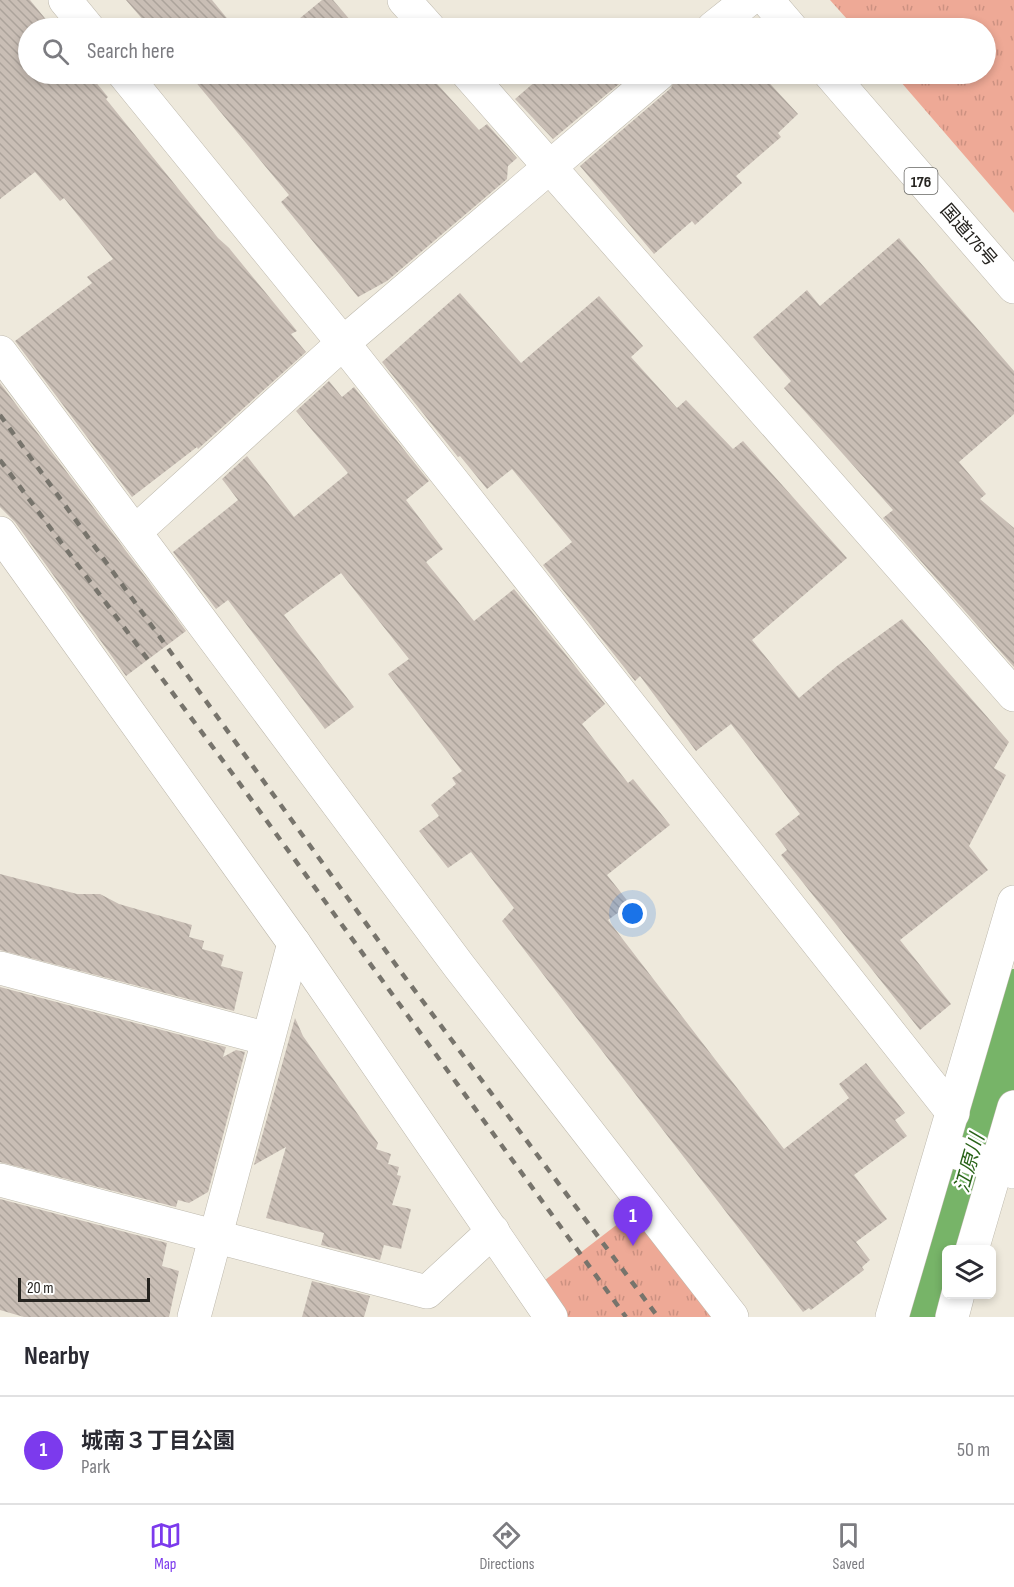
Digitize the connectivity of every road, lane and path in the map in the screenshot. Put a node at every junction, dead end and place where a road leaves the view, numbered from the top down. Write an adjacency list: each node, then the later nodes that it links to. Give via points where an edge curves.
1 (65, 0): 5 (main road)
2 (404, 0): 6 (main road)
3 (748, 0): 7 (main road)
4 (767, 0): 8 (main road)
5 (80, 18)
6 (420, 18)
7 (726, 18)
8 (782, 18)
9 (132, 84): 15 (main road)
10 (477, 84): 13 (main road)
11 (647, 84): 13 (main road)
12 (839, 84): 14 (main road, 国道176号 / 176)
13 (549, 166): 15 (main road); 19 (main road)
14 (1014, 287)
15 (343, 343): 17 (main road); 25 (main road)
16 (0, 352): 17 (main road)
17 (136, 531): 35 (main road, via 459,966)
18 (0, 533): 21 (main road)
19 (1014, 695)
20 (1014, 902): 25 (main road)
21 (294, 943): 23 (main road); 29 (main road)
22 (0, 968): 23 (main road)
23 (268, 1039): 30 (main road)
24 (1014, 1107): 27 (main road)
25 (953, 1113): 26 (main road)
26 (943, 1148): 27 (main road); 36 (main road)
27 (1005, 1170): 31 (main road)
28 (0, 1180): 30 (main road)
29 (493, 1231): 30 (main road, via 427,1292); 34 (main road)
30 (214, 1237): 33 (main road)
31 (974, 1245)
32 (957, 1299): 37 (main road)
33 (194, 1317)
34 (551, 1317)
35 (732, 1317)
36 (892, 1317)
37 (952, 1317)

